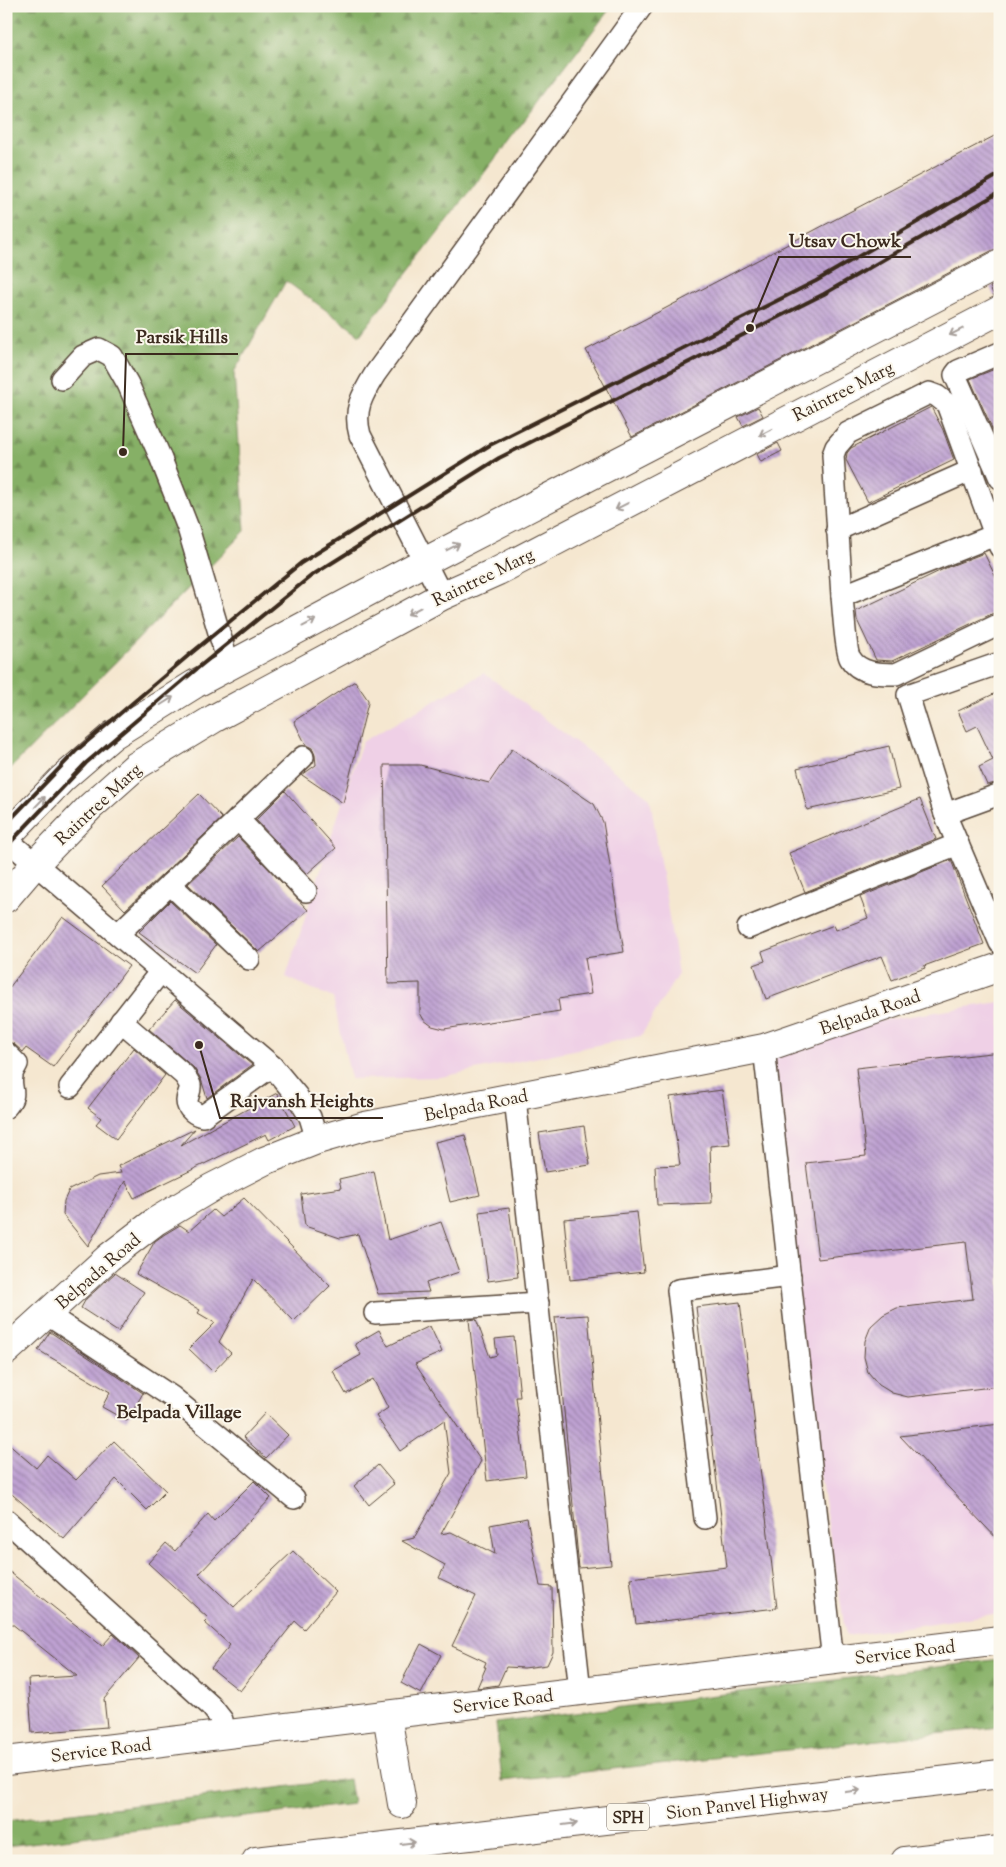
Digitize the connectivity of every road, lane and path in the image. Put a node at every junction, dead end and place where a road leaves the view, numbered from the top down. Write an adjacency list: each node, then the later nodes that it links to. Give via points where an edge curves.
1 (642, 6): 10 (street, via 375,374 358,407 356,423 360,435)
2 (1000, 264): 10 (main road, one-way to 2)
3 (1000, 310): 11 (main road, Raintree Marg, one-way to 11, via 498,571)
4 (1000, 353): 7 (street, via 955,374)
5 (62, 378): 15 (street, via 83,356 99,349 112,356 159,454 188,528)
6 (972, 470): 8 (street); 8 (street, via 947,404 929,393 848,433 836,447 833,455); 9 (street)
7 (1000, 478)
8 (837, 530): 12 (street)
9 (997, 541): 12 (street)
10 (424, 562): 11 (street); 15 (main road, one-way to 10)
11 (442, 596): 25 (main road, Raintree Marg, one-way to 25, via 215,718 136,766 90,807)
12 (842, 596): 16 (street, via 849,658 867,672)
13 (1000, 624): 16 (street)
14 (1000, 663): 17 (street)
15 (229, 666): 23 (main road, one-way to 15, via 62,779 113,734)
16 (896, 674): 17 (street)
17 (908, 695): 22 (street)
18 (304, 757): 21 (street)
19 (1000, 794): 22 (street)
20 (978, 813): 22 (street)
21 (238, 819): 26 (street); 27 (street)
22 (948, 819): 24 (street)
23 (6, 838): 25 (street)
24 (958, 844): 29 (street); 31 (street)
25 (35, 864): 28 (main road, Raintree Marg); 30 (street)
26 (170, 884): 30 (street); 32 (street)
27 (306, 891)
28 (6, 898)
29 (748, 928)
30 (118, 934): 34 (street)
31 (1000, 944)
32 (249, 959)
33 (1000, 967): 36 (main road, Belpada Road)
34 (161, 971): 35 (street); 38 (street)
35 (121, 1022): 38 (street, via 184,1075 190,1084 187,1102 200,1116); 39 (street)
36 (764, 1048): 40 (main road, Belpada Road); 43 (street)
37 (6, 1053): 41 (street, via 17,1064 12,1076 14,1094)
38 (272, 1066): 42 (street, via 310,1117)
39 (70, 1087)
40 (515, 1098): 42 (main road, Belpada Road, via 365,1126); 44 (street)
41 (6, 1107)
42 (317, 1140): 46 (main road, Belpada Road, via 264,1161 156,1221 110,1257)
43 (790, 1276): 49 (street, via 678,1290); 52 (street)
44 (538, 1303): 45 (street); 53 (street)
45 (375, 1313)
46 (48, 1315): 47 (main road, Belpada Road); 48 (street, via 172,1397)
47 (6, 1351)
48 (294, 1498)
49 (705, 1518)
50 (8, 1525): 55 (street, via 211,1706 222,1720)
51 (1000, 1640): 52 (main road, Service Road)
52 (834, 1661): 53 (main road, Service Road)
53 (580, 1691): 54 (main road, Service Road)
54 (387, 1715): 55 (main road, Service Road); 58 (main road)
55 (225, 1734): 56 (main road, Service Road)
56 (6, 1761)
57 (1000, 1774): 60 (main road, Sion Panvel Highway / SPH, one-way to 57)
58 (402, 1804)
59 (1000, 1850): 61 (main road)
60 (256, 1861)
61 (905, 1861)

